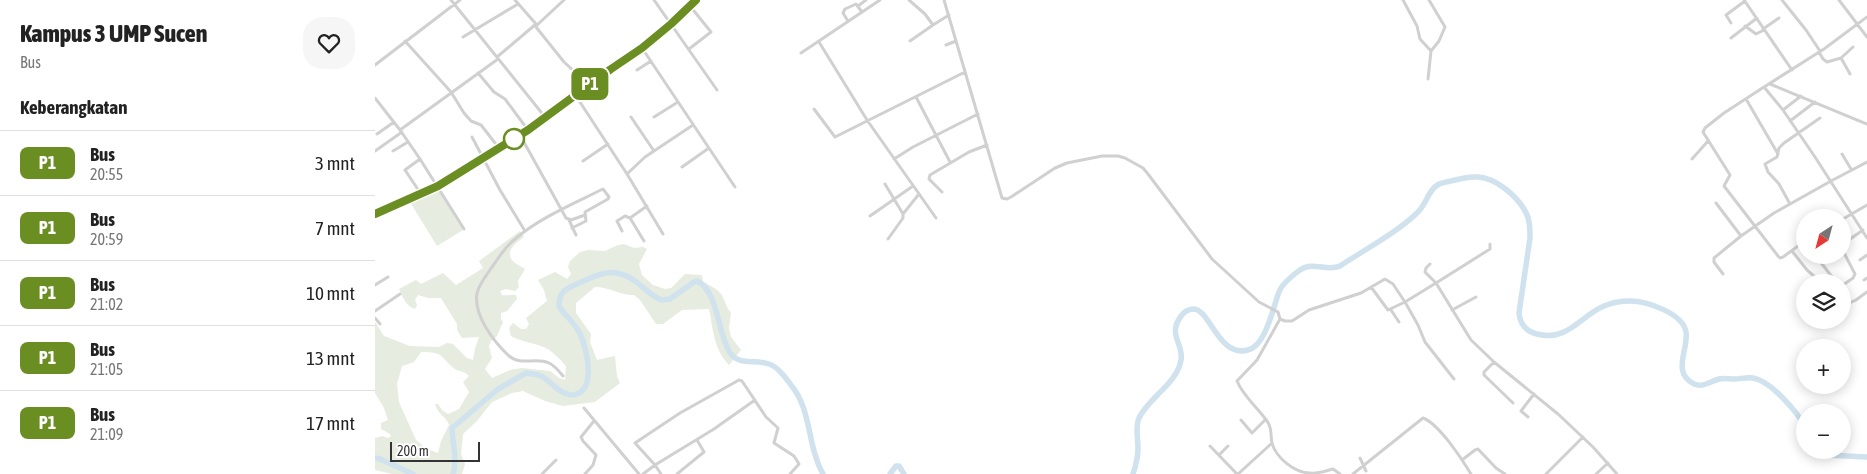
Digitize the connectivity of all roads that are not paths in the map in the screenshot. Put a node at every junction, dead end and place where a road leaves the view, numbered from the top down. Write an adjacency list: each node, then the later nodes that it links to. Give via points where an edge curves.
1 (451, 0): 16 (street)
2 (460, 0): 16 (street)
3 (515, 0): 17 (street)
4 (563, 0): 28 (street)
5 (654, 0): 27 (street)
6 (696, 0): 18 (main road)
7 (866, 0): 19 (street)
8 (880, 0): 20 (street)
9 (909, 0): 29 (street)
10 (944, 0): 21 (street)
11 (1403, 0): 45 (street, via 1420,39)
12 (1429, 0): 45 (street, via 1445,27)
13 (1782, 0): 46 (street)
14 (1839, 0): 30 (street)
15 (1744, 1): 23 (street); 26 (street, via 1726,15)
16 (455, 4): 33 (street); 37 (street)
17 (518, 4): 28 (street); 33 (street)
18 (690, 6): 27 (main road); 44 (street, via 711,32)
19 (858, 6): 20 (street); 25 (street, via 854,4 843,10)
20 (862, 12): 25 (street)
21 (949, 15): 29 (street); 39 (street)
22 (1867, 17): 30 (street)
23 (1757, 18): 31 (street); 32 (street)
24 (1779, 18): 32 (street)
25 (848, 21): 40 (street)
26 (1731, 23)
27 (671, 24): 42 (main road); 44 (street)
28 (536, 25): 48 (street); 59 (street, via 564,62)
29 (933, 25): 38 (street)
30 (1857, 25): 35 (street); 46 (street)
31 (1745, 26): 32 (street, via 1756,34); 36 (street)
32 (1764, 29): 53 (street)
33 (475, 30): 34 (street); 48 (street)
34 (463, 37)
35 (1867, 37)
36 (1731, 38)
37 (405, 41): 51 (street); 62 (street)
38 (910, 41)
39 (956, 41): 41 (street); 54 (street)
40 (819, 42): 47 (street); 77 (street)
41 (946, 45)
42 (642, 48): 50 (street); 59 (main road)
43 (1853, 48): 49 (street)
44 (689, 49): 61 (street)
45 (1431, 52): 57 (street)
46 (1819, 52): 49 (street, via 1827,62); 53 (street)
47 (801, 53)
48 (497, 58): 55 (street); 75 (street)
49 (1841, 58): 56 (street)
50 (651, 61): 52 (street); 68 (street)
51 (375, 65)
52 (637, 70)
53 (1792, 70): 58 (street)
54 (965, 72): 65 (street); 72 (street)
55 (478, 73): 62 (street); 82 (street, via 494,92 505,99)
56 (1850, 74)
57 (1428, 79)
58 (1770, 84): 60 (street); 64 (street)
59 (589, 85): 63 (main road)
60 (1764, 87): 67 (street); 71 (street)
61 (717, 90)
62 (451, 92): 83 (street); 93 (street, via 463,113 481,125)
63 (576, 96): 75 (main road); 91 (street)
64 (1801, 96): 69 (street); 71 (street)
65 (917, 97): 77 (street); 86 (street)
66 (375, 98): 79 (street)
67 (1746, 99): 89 (street, via 1705,128 1703,132); 98 (street)
68 (678, 102): 74 (street); 81 (street)
69 (1815, 102): 78 (street); 80 (street)
70 (814, 109): 77 (street, via 834,137)
71 (1783, 110): 78 (street)
72 (977, 114): 86 (street); 92 (street)
73 (631, 117): 97 (street)
74 (654, 117)
75 (546, 118): 82 (main road)
76 (1820, 118): 84 (street)
77 (867, 120): 102 (street)
78 (1790, 121): 84 (street)
79 (395, 122): 83 (street); 85 (street)
80 (1867, 124)
81 (693, 125): 94 (street); 97 (street)
82 (528, 130): 87 (main road)
83 (401, 131): 90 (street); 95 (street)
84 (1798, 133): 98 (street, via 1780,146); 110 (street)
85 (377, 134)
86 (936, 134): 102 (street); 105 (street)
87 (520, 135): 93 (main road); 123 (street)
88 (472, 137): 100 (street)
89 (1708, 141): 103 (street); 132 (street, via 1730,174 1724,185)
90 (408, 142): 96 (street); 101 (street)
91 (608, 144): 104 (street); 109 (street)
92 (987, 145): 105 (street); 168 (street, via 1001,196 1005,199 1055,168 1082,159 1118,156 1137,165 1148,174 1212,258 1265,306 1277,312)
93 (499, 148): 100 (main road)
94 (709, 148): 107 (street); 114 (street)
95 (375, 151)
96 (393, 151)
97 (654, 151): 109 (street)
98 (1778, 154): 120 (street, via 1765,166)
99 (1842, 154): 108 (street)
100 (484, 158): 112 (main road); 136 (street)
101 (420, 159): 112 (street); 116 (street, via 405,170)
102 (894, 159): 113 (street)
103 (1693, 159)
104 (583, 161)
105 (951, 162): 115 (street, via 929,177)
106 (1867, 162): 108 (street)
107 (682, 167)
108 (1851, 169): 110 (street)
109 (627, 174): 122 (street)
110 (1831, 180): 120 (street); 124 (street)
111 (885, 184): 118 (street)
112 (438, 186): 116 (main road); 134 (street)
113 (913, 186): 117 (street); 118 (street)
114 (735, 187)
115 (942, 192)
116 (421, 194): 125 (main road)
117 (919, 194): 126 (street); 130 (street)
118 (894, 199): 126 (street); 128 (street)
119 (1716, 203): 140 (street)
120 (1790, 204): 132 (street)
121 (1867, 205): 124 (street)
122 (647, 206): 129 (street); 138 (street)
123 (562, 210): 127 (street, via 603,189 609,198); 131 (street); 136 (street)
124 (1852, 213): 135 (street)
125 (375, 214)
126 (903, 214): 143 (street)
127 (585, 215): 131 (street); 133 (street, via 585,221)
128 (870, 216)
129 (630, 218): 137 (street, via 625,216 617,221); 144 (street)
130 (936, 218)
131 (569, 220): 133 (street)
132 (1754, 227): 140 (street); 147 (street, via 1779,257)
133 (572, 228): 139 (street)
134 (464, 229)
135 (1863, 230): 141 (street); 142 (street)
136 (525, 231): 172 (street, via 496,261 477,292 477,303 490,333 511,357 520,361 546,362 555,366)
137 (622, 231)
138 (663, 234)
139 (576, 235)
140 (1741, 236): 152 (street, via 1713,258)
141 (1851, 238)
142 (1867, 238)
143 (888, 239)
144 (644, 241)
145 (1491, 244): 156 (street, via 1489,250)
146 (1796, 248): 147 (street)
147 (1792, 251): 153 (street)
148 (1867, 255): 149 (street)
149 (1861, 260)
150 (1430, 264): 156 (street, via 1425,272)
151 (1850, 264): 155 (street, via 1855,274)
152 (1723, 274)
153 (1812, 274)
154 (388, 277): 157 (street)
155 (1851, 279)
156 (1435, 283): 162 (street); 165 (street)
157 (375, 285)
158 (1371, 287): 162 (street, via 1387,279); 164 (street, via 1381,303); 168 (street, via 1359,295 1309,310 1292,321)
159 (1867, 292): 163 (street)
160 (400, 294): 166 (street)
161 (1476, 297): 165 (street)
162 (1405, 302): 164 (street); 173 (street, via 1425,342)
163 (1851, 302)
164 (1391, 310): 169 (street)
165 (1452, 310): 171 (street, via 1471,340)
166 (375, 311)
167 (375, 318): 170 (street)
168 (1280, 319): 179 (street, via 1257,360 1237,381)
169 (1399, 322)
170 (380, 324)
171 (1494, 362): 174 (street); 176 (street, via 1484,374)
172 (563, 376)
173 (1454, 379)
174 (1534, 394): 178 (street, via 1521,411); 182 (street)
175 (755, 400): 183 (street); 192 (street, via 739,380 635,442); 201 (street, via 766,418 778,428 774,443 794,456 799,464)
176 (1513, 403)
177 (584, 408): 181 (street)
178 (1528, 417)
179 (1266, 419): 180 (street, via 1252,433); 184 (street, via 1271,426)
180 (1241, 420)
181 (594, 421): 197 (street, via 581,437 596,455); 198 (street)
182 (1583, 437): 191 (street); 207 (street)
183 (697, 440): 192 (street); 200 (street, via 705,452)
184 (1272, 443): 195 (street, via 1285,461 1295,468 1306,473); 202 (street)
185 (1210, 446): 187 (street)
186 (1228, 446): 187 (street)
187 (1219, 455): 202 (street)
188 (1360, 458): 193 (street)
189 (556, 460): 196 (street)
190 (1462, 460): 193 (street, via 1439,430 1423,418); 205 (street); 206 (street, via 1478,450)
191 (1608, 463): 208 (street); 209 (street)
192 (655, 465): 198 (street); 199 (street)
193 (1363, 466): 194 (street); 204 (street)
194 (1366, 470)
195 (1321, 473): 203 (street, via 1333,469)
196 (542, 474)
197 (585, 474)
198 (641, 474)
199 (661, 474)
200 (677, 474)
201 (791, 474)
202 (1238, 474)
203 (1340, 474)
204 (1353, 474)
205 (1471, 474)
206 (1505, 474)
207 (1546, 474)
208 (1596, 474)
209 (1617, 474)

